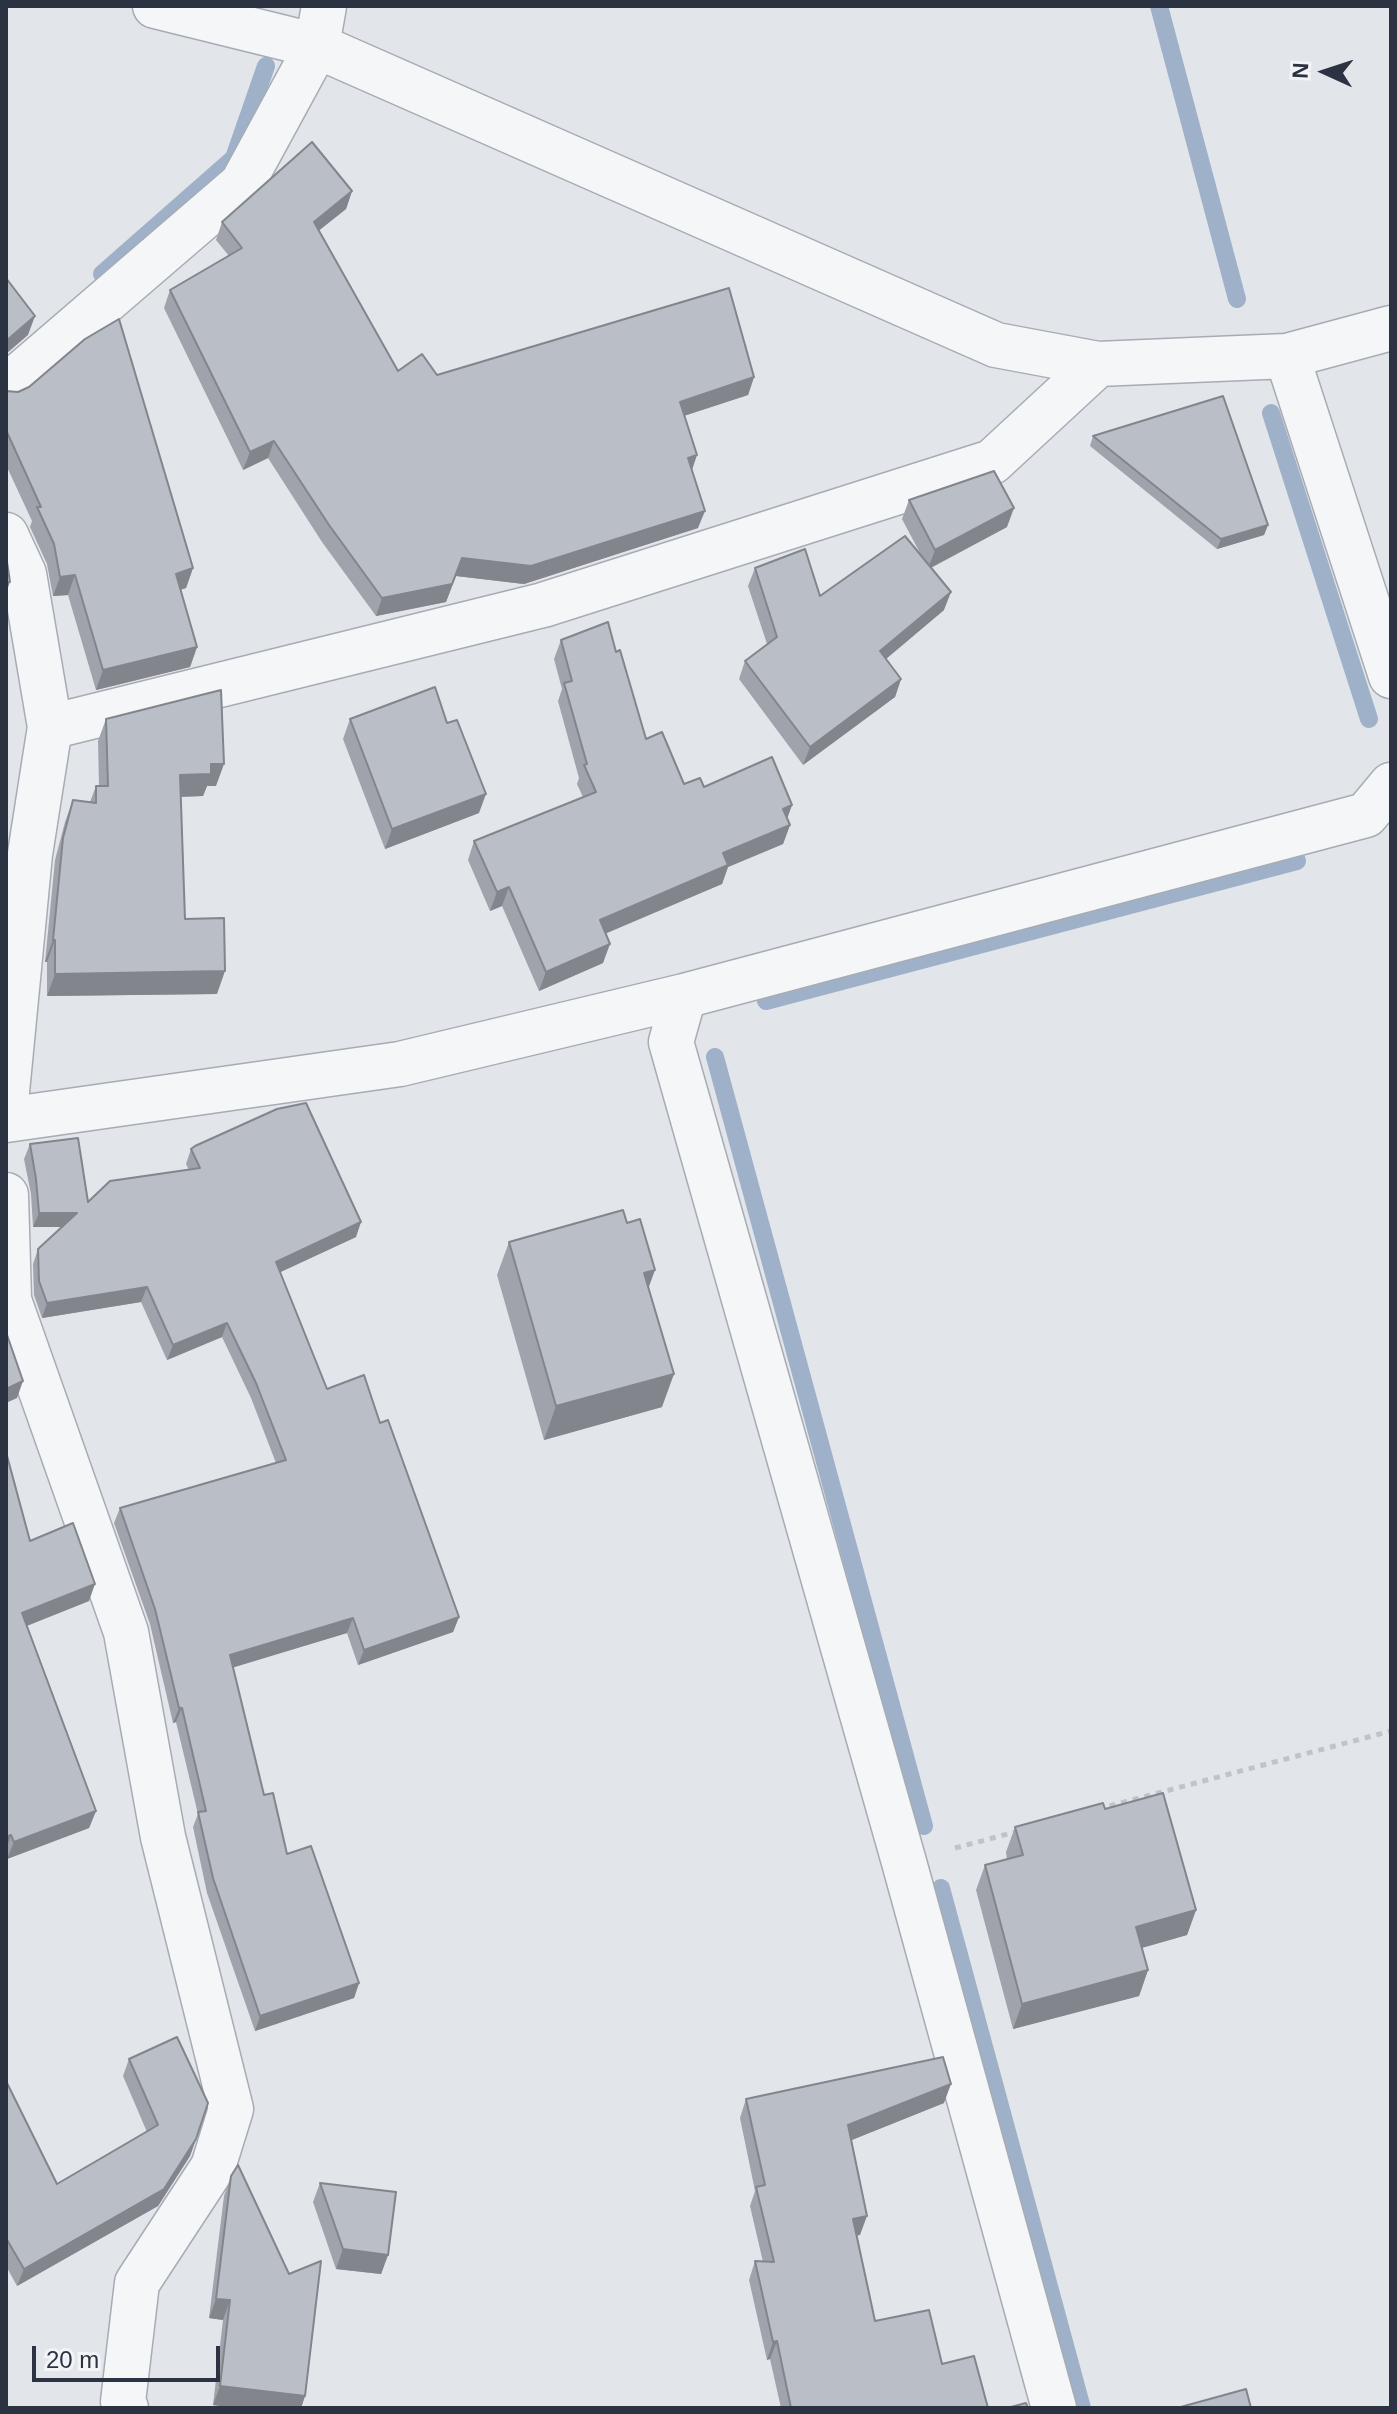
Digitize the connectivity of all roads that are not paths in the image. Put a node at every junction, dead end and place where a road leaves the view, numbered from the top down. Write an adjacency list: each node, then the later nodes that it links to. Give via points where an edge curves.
1 (155, 6): 2 (street)
2 (320, 26): 5 (street, via 996,345); 6 (street, via 242,184)
3 (1391, 328): 4 (street)
4 (1287, 356): 5 (street); 8 (street)
5 (1098, 364): 9 (street, via 992,462 543,605)
6 (6, 387)
7 (6, 535): 9 (street, via 24,574)
8 (1391, 676)
9 (50, 727): 12 (street, via 30,854)
10 (1391, 785): 11 (street, via 1366,815)
11 (684, 996): 13 (street, via 400,1064); 16 (street, via 671,1042)
12 (6, 1102)
13 (6, 1120)
14 (6, 1195): 15 (street, via 9,1300 126,1632 163,1837 231,2109 213,2167 137,2283)
15 (126, 2408)
16 (1054, 2408)

